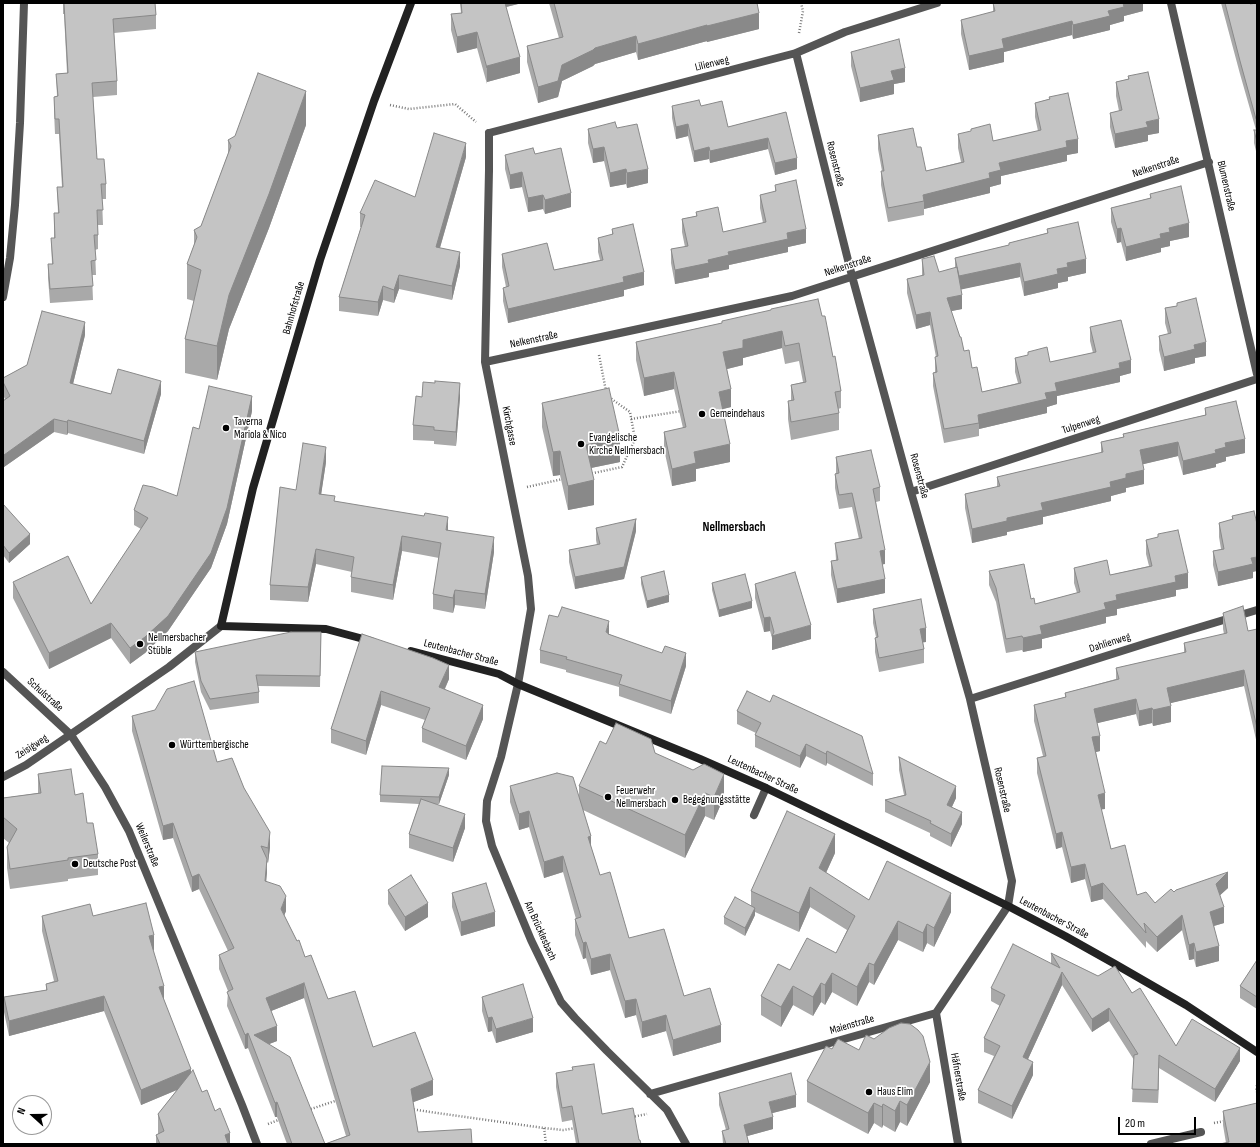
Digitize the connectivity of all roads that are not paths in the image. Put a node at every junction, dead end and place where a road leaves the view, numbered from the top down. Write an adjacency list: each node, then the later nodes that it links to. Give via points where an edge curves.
1 (24, 3): 9 (street, via 15,205)
2 (411, 3): 15 (street, Bahnhofstraße, via 374,101 320,260 255,480)
3 (937, 3): 5 (street, Lilienweg, via 845,32)
4 (1171, 3): 7 (street, Blumenstraße)
5 (796, 53): 6 (street, Lilienweg); 8 (street, Rosenstraße)
6 (489, 133): 10 (street, Kirchgasse)
7 (1209, 162): 8 (street, Nelkenstraße); 11 (street, Blumenstraße)
8 (852, 276): 10 (street, Nelkenstraße, via 792,296); 13 (street, Rosenstraße)
9 (3, 297)
10 (485, 362): 19 (street, Kirchgasse, via 528,576 530,609)
11 (1257, 374)
12 (1257, 379): 13 (street, Tulpenweg)
13 (911, 492): 20 (street, Rosenstraße)
14 (1257, 610): 20 (street, Dahlienweg)
15 (221, 626): 16 (street, via 326,629); 21 (street, via 169,667)
16 (377, 642)
17 (406, 650): 19 (street, Leutenbacher Straße, via 499,674)
18 (3, 672): 21 (street, Schulstraße)
19 (518, 684): 23 (street, Leutenbacher Straße); 28 (street, Am Brücklesbach, via 487,800 486,821 492,846 531,940 561,1002)
20 (970, 699): 25 (street, Rosenstraße, via 1012,881)
21 (71, 735): 22 (street, Zeisigweg); 30 (street, Weilerstraße, via 105,787 129,831)
22 (3, 777)
23 (766, 788): 24 (street); 25 (street, Leutenbacher Straße)
24 (754, 815)
25 (1008, 906): 26 (street); 27 (street, Leutenbacher Straße, via 1186,1005)
26 (936, 1013): 28 (street, Maienstraße); 32 (street, Häfnerstraße)
27 (1257, 1052)
28 (650, 1094): 31 (street, Am Brücklesbach, via 667,1110)
29 (1202, 1132): 33 (street)
30 (257, 1144)
31 (686, 1144)
32 (958, 1144)
33 (1151, 1144)

